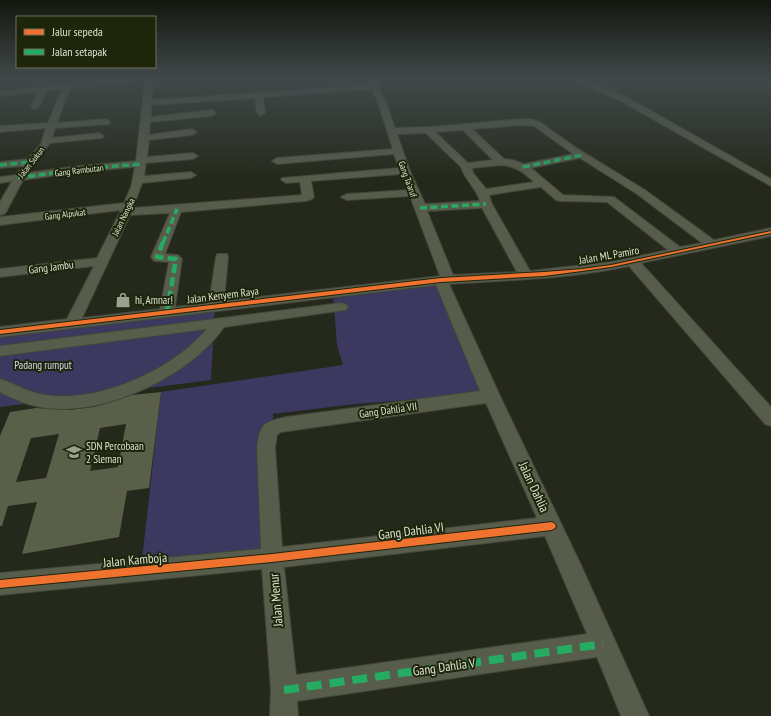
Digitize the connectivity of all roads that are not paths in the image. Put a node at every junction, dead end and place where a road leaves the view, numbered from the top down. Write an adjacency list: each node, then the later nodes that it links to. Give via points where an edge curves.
1 (57, 112): 9 (street, Jalan Sukun)
2 (147, 112): 7 (street, Jalan Nangka)
3 (385, 112): 13 (street, Gang Ta'aruf)
4 (648, 112): 35 (street)
5 (212, 113): 7 (street)
6 (7, 119): 11 (street)
7 (146, 120): 16 (street, Jalan Nangka)
8 (106, 122): 9 (street)
9 (51, 126): 11 (street); 17 (street, Jalan Sukun)
10 (465, 128): 12 (street); 19 (street, via 533,122); 24 (street)
11 (1, 129)
12 (428, 130): 13 (street); 26 (street)
13 (392, 131): 18 (street, Gang Ta'aruf)
14 (192, 132): 16 (street)
15 (99, 136): 17 (street)
16 (144, 138): 23 (street, Jalan Nangka)
17 (46, 141): 22 (street, Jalan Sukun)
18 (398, 151): 21 (street); 28 (street, Gang Ta'aruf)
19 (582, 155): 27 (street); 46 (street, via 641,192)
20 (193, 156): 23 (street, Gang Rambutan)
21 (277, 161)
22 (30, 162): 25 (street); 30 (street, Jalan Sukun)
23 (141, 162): 30 (street, Gang Rambutan); 33 (street, Jalan Nangka)
24 (501, 162): 26 (street); 27 (street)
25 (0, 165)
26 (466, 166): 39 (street)
27 (523, 167): 36 (street)
28 (405, 171): 31 (street); 37 (street, Gang Ta'aruf)
29 (191, 175): 33 (street)
30 (18, 178): 32 (street, Gang Rambutan); 43 (street, Jalan Sukun)
31 (305, 179): 34 (street); 42 (street, Gang Alpukat, via 308,197 306,198)
32 (0, 180)
33 (138, 180): 41 (street, Jalan Nangka)
34 (286, 180)
35 (771, 183)
36 (541, 184): 39 (street); 47 (street, via 560,198 610,199)
37 (412, 193): 38 (street); 40 (street, Gang Ta'aruf)
38 (347, 197)
39 (484, 198): 40 (street); 52 (street)
40 (420, 208): 53 (street, Gang Ta'aruf, via 433,238)
41 (128, 209): 42 (street, Gang Alpukat); 44 (street, Gang Alpukat); 49 (street, Jalan Nangka)
42 (177, 209): 55 (street, via 157,257 176,259)
43 (0, 212)
44 (0, 221)
45 (771, 232): 46 (street, Jalan ML Pamiro)
46 (711, 244): 47 (street, Jalan ML Pamiro)
47 (677, 251): 50 (street, Jalan ML Pamiro)
48 (222, 257): 56 (street)
49 (103, 261): 51 (street, Gang Jambu); 57 (street, Jalan Nangka)
50 (632, 261): 52 (street, Jalan ML Pamiro, via 575,271); 64 (street)
51 (0, 273)
52 (526, 275): 53 (street, Jalan ML Pamiro)
53 (444, 280): 56 (street, Jalan Kenyem Raya); 63 (street, Jalan Dahlia)
54 (340, 307): 56 (street)
55 (173, 312): 56 (street, Jalan Kenyem Raya); 57 (street, Jalan Kenyem Raya); 58 (street)
56 (217, 314): 58 (street); 62 (street, via 216,328 205,342 172,368 137,387 78,401 52,402 19,396)
57 (72, 323): 59 (street, Jalan Kenyem Raya)
58 (178, 327): 61 (street)
59 (18, 329): 60 (street, Jalan Kenyem Raya); 61 (street)
60 (0, 332)
61 (5, 351)
62 (0, 385)
63 (491, 396): 65 (street, Gang Dahlia VII); 66 (street, Jalan Dahlia)
64 (771, 419)
65 (286, 424): 67 (street, Jalan Menur, via 270,428 267,437)
66 (552, 526): 67 (street, Gang Dahlia VI); 69 (street, Jalan Dahlia)
67 (272, 558): 68 (street, Jalan Kamboja); 70 (street, Jalan Menur)
68 (0, 584)
69 (603, 644): 70 (street, Gang Dahlia V); 72 (street, Jalan Dahlia)
70 (284, 690): 71 (street, Jalan Menur)
71 (284, 716)
72 (635, 716)

